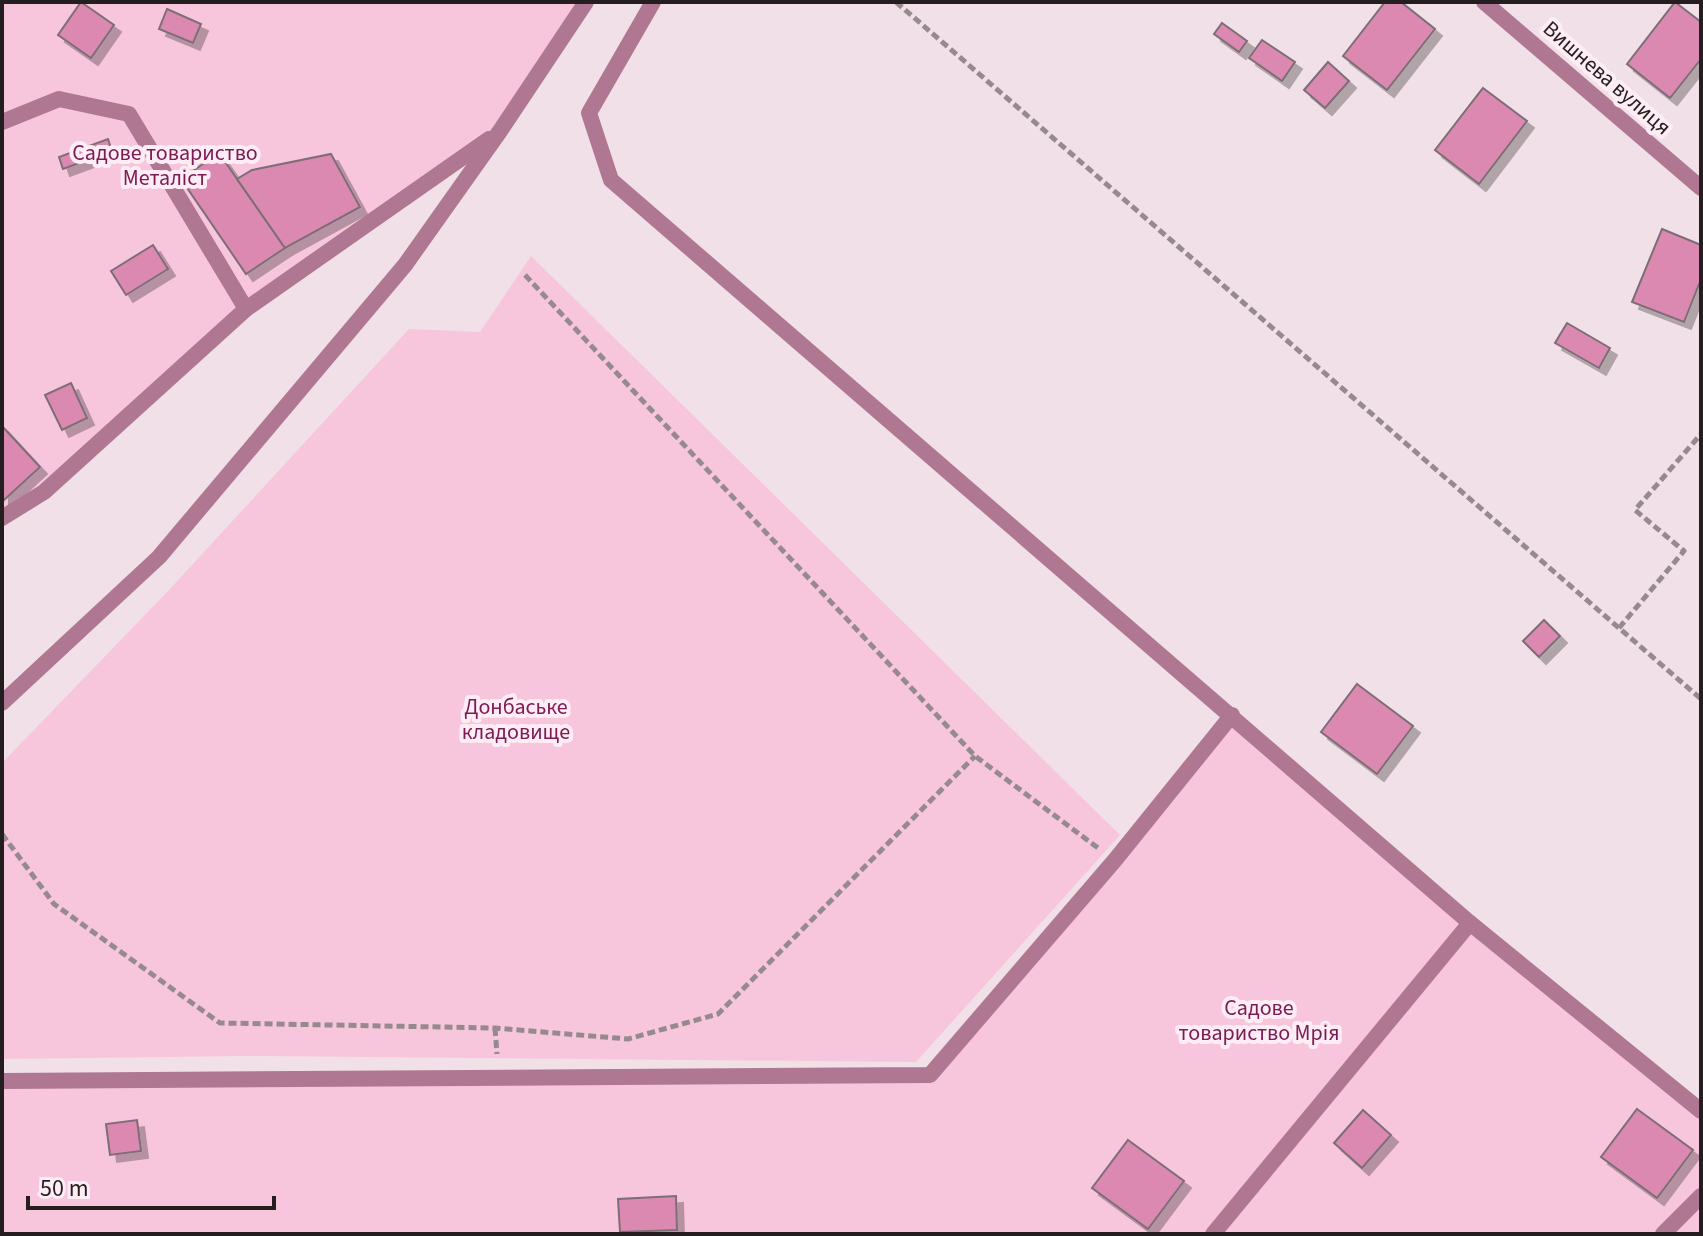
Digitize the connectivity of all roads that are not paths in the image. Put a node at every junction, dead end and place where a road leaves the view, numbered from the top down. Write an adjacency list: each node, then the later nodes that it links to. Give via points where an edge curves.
1 (653, 2): 10 (street, via 589,113 611,180)
2 (1484, 2): 6 (street, Вишнева вулиця)
3 (578, 4): 5 (street)
4 (2, 122): 7 (street, via 59,99 129,114)
5 (500, 131): 7 (street); 9 (street, via 405,265 159,557)
6 (1701, 188)
7 (246, 309): 8 (street, via 44,492)
8 (2, 518)
9 (2, 703)
10 (1232, 715): 11 (street); 12 (street, via 930,1075)
11 (1470, 923): 13 (street); 15 (street)
12 (2, 1081)
13 (1701, 1111)
14 (1701, 1196): 16 (street)
15 (1213, 1234)
16 (1663, 1234)

